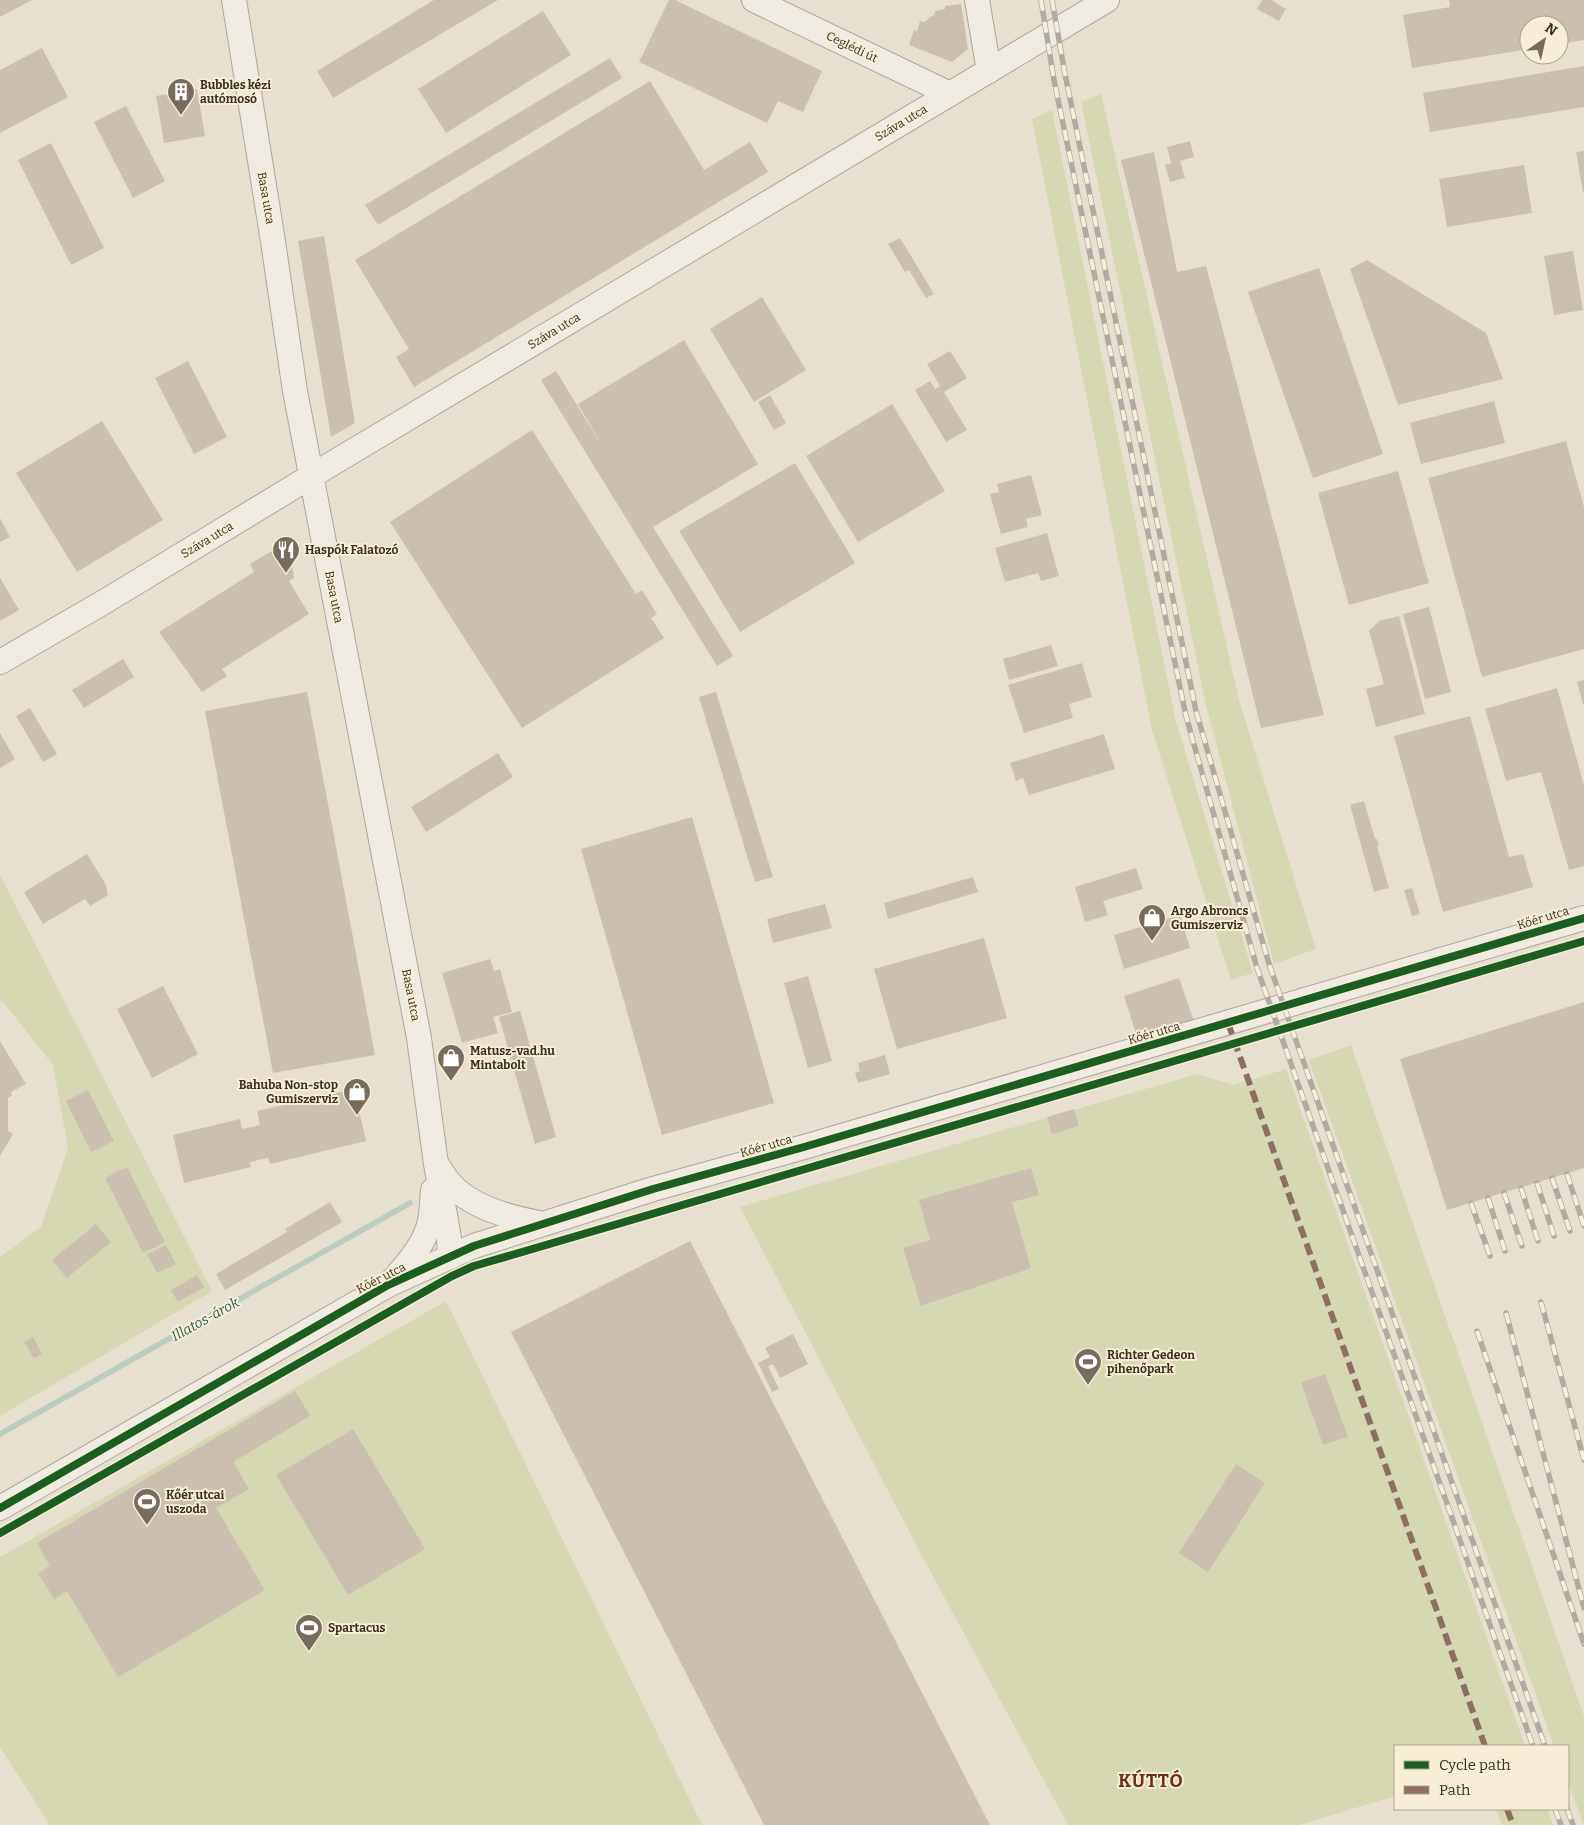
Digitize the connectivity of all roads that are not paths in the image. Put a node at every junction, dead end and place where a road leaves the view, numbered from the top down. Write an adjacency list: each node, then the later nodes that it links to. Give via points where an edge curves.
1 (234, 0): 7 (street, Basa utca, via 295,391)
2 (754, 0): 6 (street, Ceglédi út)
3 (977, 0): 5 (street)
4 (1107, 0): 5 (street, Száva utca)
5 (989, 71): 6 (street, Száva utca)
6 (950, 94): 7 (street, Száva utca)
7 (312, 476): 8 (street, Száva utca); 10 (street, Basa utca, via 419,1038)
8 (0, 662)
9 (1584, 918): 11 (street, Kőér utca)
10 (436, 1164): 11 (street, via 464,1195 488,1209); 12 (street, Basa utca); 13 (street, Basa utca, via 430,1222 422,1242)
11 (540, 1224): 12 (street, Kőér utca)
12 (450, 1257): 13 (street, Kőér utca)
13 (388, 1285): 14 (street, Kőér utca)
14 (0, 1508)

